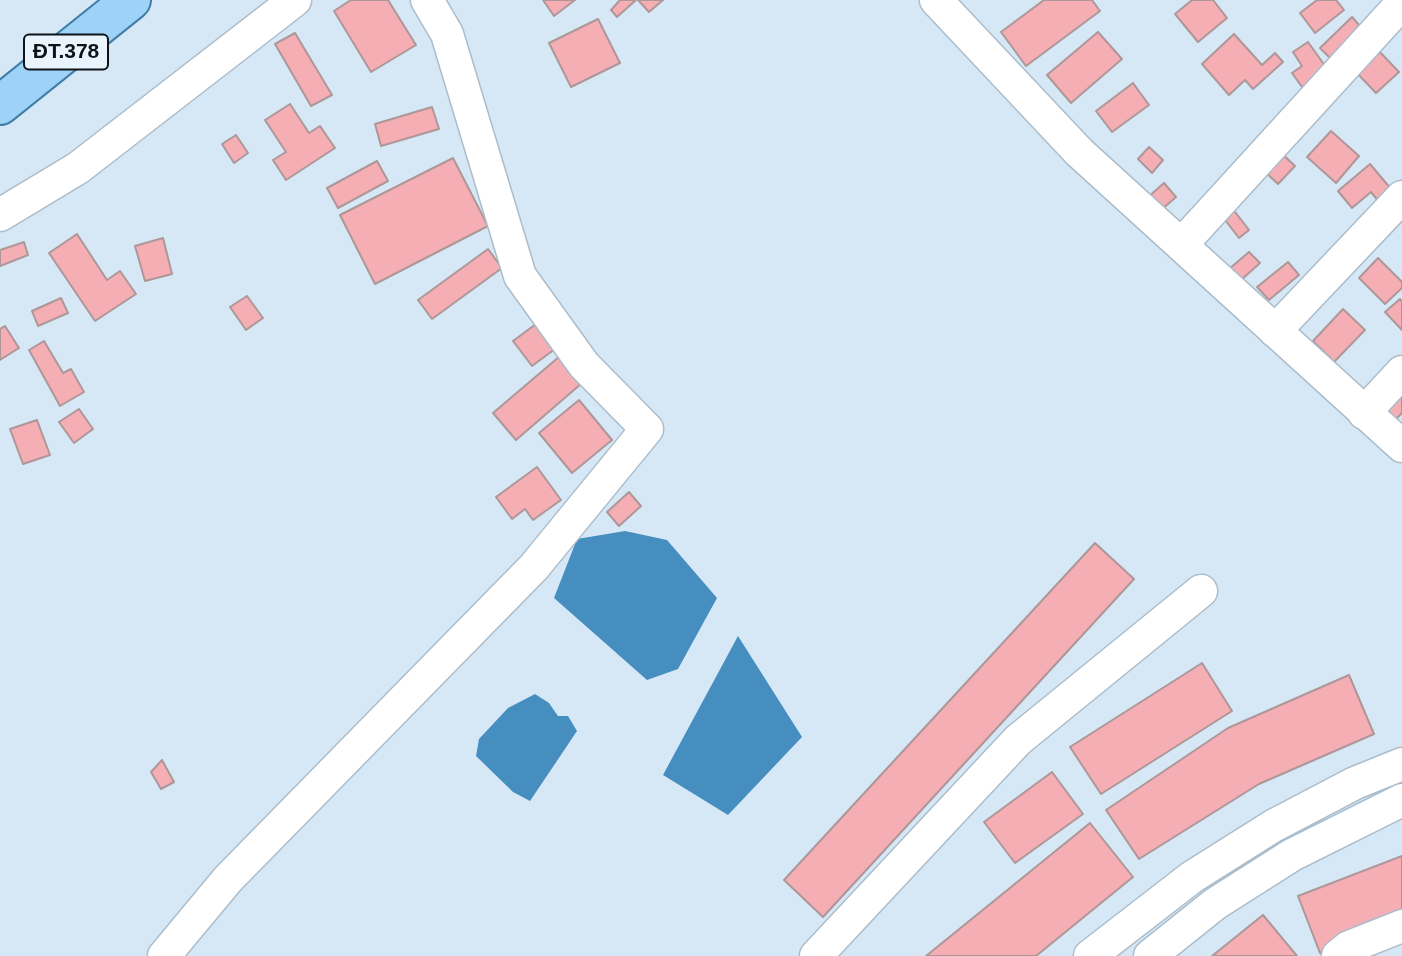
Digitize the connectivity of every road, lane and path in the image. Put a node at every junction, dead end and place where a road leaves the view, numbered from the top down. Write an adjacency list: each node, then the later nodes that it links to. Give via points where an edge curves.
1 (131, 0): 6 (main road, ĐT.378)
2 (295, 0): 8 (street, via 78,168)
3 (427, 0): 19 (street, via 447,34 520,276 584,365 647,429 534,567 228,879)
4 (936, 0): 9 (street, via 1079,152)
5 (1402, 3): 9 (street)
6 (0, 105)
7 (1402, 197): 10 (street)
8 (0, 215)
9 (1181, 244): 10 (street)
10 (1275, 331): 12 (street)
11 (1402, 372): 12 (street)
12 (1364, 413): 13 (street)
13 (1402, 446)
14 (1201, 591): 18 (street, via 1018,740)
15 (1402, 764): 20 (street, via 1273,826 1192,877)
16 (1402, 800): 21 (street, via 1292,855 1215,904)
17 (1402, 926): 22 (street)
18 (821, 954)
19 (164, 956)
20 (1090, 956)
21 (1150, 956)
22 (1338, 956)

